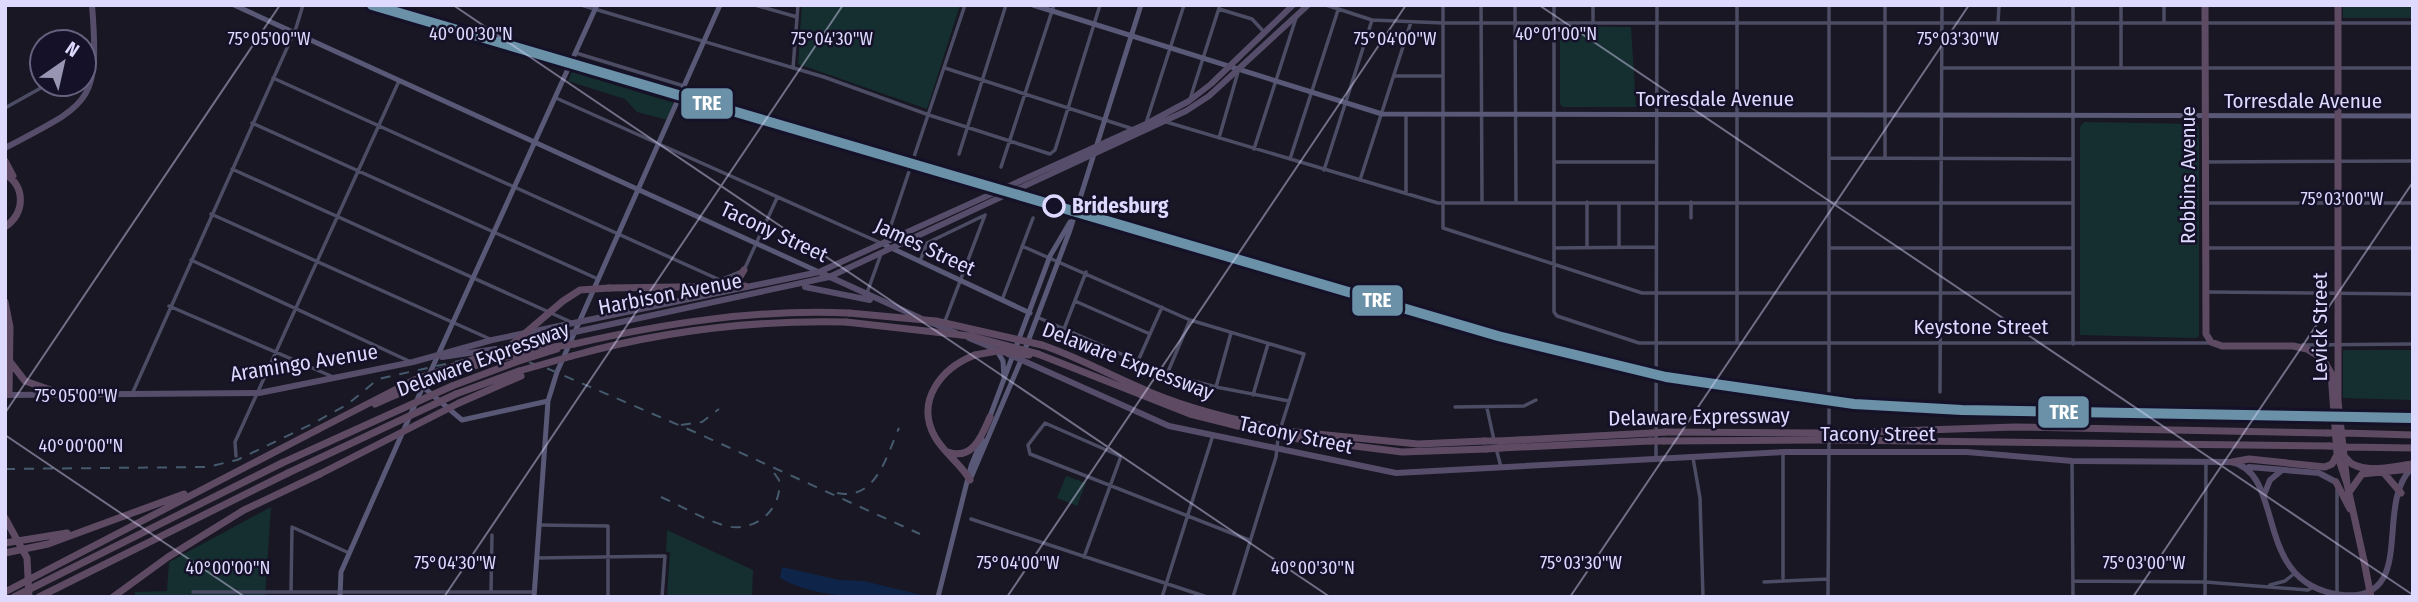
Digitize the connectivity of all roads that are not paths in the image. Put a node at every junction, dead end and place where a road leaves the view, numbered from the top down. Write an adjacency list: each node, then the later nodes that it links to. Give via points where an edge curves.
1 (92, 5): 59 (main road)
2 (234, 5): 60 (street, Tacony Street)
3 (303, 5): 60 (street)
4 (581, 5): 33 (street)
5 (720, 5): 63 (street)
6 (755, 5): 38 (street)
7 (798, 5): 38 (street)
8 (965, 5): 68 (street)
9 (1006, 5): 81 (street)
10 (1033, 5): 35 (street, Torresdale Avenue)
11 (1100, 5): 58 (street)
12 (1141, 5): 62 (street)
13 (1184, 5): 64 (street)
14 (1308, 5): 37 (main road, Harbison Avenue)
15 (1326, 5): 36 (street)
16 (1443, 5): 51 (street)
17 (1481, 5): 41 (street)
18 (1515, 5): 42 (street)
19 (1554, 5): 43 (street)
20 (1593, 5): 44 (street)
21 (1657, 5): 45 (street)
22 (1737, 5): 46 (street)
23 (1829, 5): 47 (street)
24 (1885, 5): 52 (street)
25 (1941, 5): 53 (street)
26 (1998, 5): 54 (street)
27 (2073, 5): 55 (street)
28 (2121, 5): 56 (street)
29 (2164, 5): 48 (street)
30 (2205, 5): 49 (highway, Robbins Avenue)
31 (2338, 5): 50 (highway, Levick Street)
32 (1293, 6): 37 (main road); 61 (main road, Harbison Avenue)
33 (596, 7): 63 (street); 65 (street)
34 (1220, 7): 61 (street, via 1252,19); 66 (street)
35 (1053, 8): 58 (street, Torresdale Avenue); 84 (street)
36 (1338, 10): 39 (street); 85 (street)
37 (1297, 13): 76 (main road, Harbison Avenue); 82 (street)
38 (797, 17): 67 (street)
39 (1372, 20): 40 (street); 90 (street)
40 (1410, 22): 51 (street); 77 (street)
41 (1481, 22): 42 (street); 51 (street); 96 (street)
42 (1515, 22): 43 (street); 97 (street)
43 (1554, 22): 44 (street); 98 (street)
44 (1593, 22): 45 (street)
45 (1657, 22): 46 (street); 99 (street)
46 (1737, 22): 47 (street); 100 (street)
47 (1829, 22): 52 (street); 101 (street)
48 (2164, 22): 49 (street); 56 (street)
49 (2205, 22): 50 (street); 73 (highway, Robbins Avenue)
50 (2337, 22): 57 (street); 74 (highway, Levick Street)
51 (1443, 23): 78 (street)
52 (1885, 23): 53 (street); 102 (street)
53 (1941, 23): 54 (street); 70 (street)
54 (1998, 23): 55 (street)
55 (2073, 23): 56 (street); 71 (street)
56 (2121, 23): 72 (street)
57 (2413, 23)
58 (1094, 25): 62 (street, Torresdale Avenue); 92 (street)
59 (93, 28)
60 (293, 33): 79 (street); 80 (street, Tacony Street)
61 (1265, 33): 69 (main road, Harbison Avenue)
62 (1130, 37): 64 (street, Torresdale Avenue); 109 (street)
63 (704, 42): 67 (street); 83 (street)
64 (1170, 49): 66 (street, Torresdale Avenue); 112 (street)
65 (576, 54): 83 (street); 88 (street)
66 (1203, 59): 69 (street, Torresdale Avenue); 89 (street)
67 (793, 68): 103 (street)
68 (945, 68): 81 (street); 103 (street)
69 (1230, 68): 76 (street, Torresdale Avenue); 89 (main road, Harbison Avenue)
70 (1942, 68): 71 (street); 104 (street)
71 (2073, 68): 72 (street); 105 (street)
72 (2121, 68): 73 (street)
73 (2205, 68): 74 (street); 108 (highway, Robbins Avenue)
74 (2337, 68): 75 (street); 106 (highway, Levick Street)
75 (2413, 68)
76 (1238, 70): 82 (street, Torresdale Avenue); 110 (main road, Harbison Avenue, via 1209,96); 117 (street)
77 (1394, 76): 78 (street); 93 (street)
78 (1443, 76): 95 (street)
79 (273, 78): 111 (street); 113 (street)
80 (399, 80): 113 (street); 119 (street, Tacony Street)
81 (982, 80): 84 (street); 114 (street)
82 (1275, 82): 85 (street, Torresdale Avenue); 123 (street)
83 (684, 86): 120 (street)
84 (1025, 94): 92 (street); 118 (street)
85 (1311, 94): 90 (street, Torresdale Avenue); 128 (street)
86 (28, 95): 91 (street)
87 (82, 98): 122 (main road, via 74,110)
88 (556, 98): 119 (street); 120 (street, James Street)
89 (1189, 101): 110 (main road, Harbison Avenue)
90 (1345, 105): 93 (street, Torresdale Avenue); 139 (street)
91 (5, 108)
92 (1068, 108): 109 (street); 118 (street, via 1052,153)
93 (1382, 114): 94 (street, Torresdale Avenue); 142 (street)
94 (1406, 114): 95 (street, Torresdale Avenue); 146 (street)
95 (1444, 114): 96 (street, Torresdale Avenue); 156 (street)
96 (1482, 115): 97 (street, Torresdale Avenue); 148 (street)
97 (1516, 115): 98 (street, Torresdale Avenue); 149 (street)
98 (1554, 115): 99 (street, Torresdale Avenue); 134 (street)
99 (1657, 115): 100 (street, Torresdale Avenue); 135 (street)
100 (1737, 115): 101 (street, Torresdale Avenue); 154 (street)
101 (1829, 115): 102 (street, Torresdale Avenue); 126 (street)
102 (1885, 115): 104 (street, Torresdale Avenue); 127 (street)
103 (929, 116): 114 (street); 172 (street)
104 (1941, 116): 105 (street, Torresdale Avenue); 129 (street)
105 (2073, 116): 108 (street, Torresdale Avenue); 130 (street)
106 (2337, 116): 107 (street, Torresdale Avenue); 108 (street, Torresdale Avenue); 132 (highway, Levick Street)
107 (2413, 116)
108 (2205, 117): 136 (highway, Robbins Avenue)
109 (1104, 120): 115 (street); 121 (street)
110 (1162, 120): 112 (main road, Harbison Avenue); 116 (main road, Harbison Avenue); 117 (street)
111 (252, 123): 138 (street); 140 (street)
112 (1146, 124): 115 (main road, Harbison Avenue); 116 (street)
113 (378, 125): 140 (street); 144 (street)
114 (967, 128): 118 (street); 124 (street)
115 (1134, 129): 121 (main road, Harbison Avenue)
116 (1143, 132): 125 (main road, Harbison Avenue)
117 (1219, 138): 123 (street)
118 (1010, 141): 137 (street)
119 (535, 142): 144 (street); 145 (street, Tacony Street)
120 (659, 144): 145 (street); 147 (street, James Street)
121 (1097, 146): 125 (street); 172 (main road, Harbison Avenue)
122 (5, 148)
123 (1254, 149): 128 (street)
124 (959, 153)
125 (1094, 155): 166 (street); 179 (main road, Harbison Avenue)
126 (1830, 158): 127 (street); 155 (street)
127 (1885, 158): 129 (street)
128 (1290, 159): 139 (street)
129 (1942, 159): 130 (street); 158 (street)
130 (2073, 159): 162 (street)
131 (5, 161): 143 (highway)
132 (2337, 161): 133 (street); 136 (street); 160 (highway, Levick Street)
133 (2413, 161)
134 (1554, 162): 135 (street); 150 (street)
135 (1657, 162): 152 (street)
136 (2205, 162): 159 (highway, Robbins Avenue)
137 (1001, 167)
138 (232, 169): 163 (street); 164 (street)
139 (1324, 170): 142 (street)
140 (358, 171): 164 (street); 169 (street)
141 (5, 174): 143 (highway)
142 (1360, 180): 146 (street)
143 (15, 182): 168 (highway, via 20,205)
144 (514, 187): 169 (street); 170 (street)
145 (639, 188): 170 (street); 171 (street, Tacony Street)
146 (1406, 194): 156 (street)
147 (777, 198): 171 (street); 172 (street, James Street)
148 (1482, 202): 149 (street); 156 (street)
149 (1516, 202): 150 (street)
150 (1554, 202): 151 (street); 180 (street)
151 (1587, 202): 157 (street); 174 (street)
152 (1657, 202): 153 (street); 157 (street); 176 (street)
153 (1691, 202): 154 (street); 167 (street)
154 (1737, 202): 155 (street); 204 (street)
155 (1829, 202): 158 (street); 181 (street)
156 (1443, 203): 191 (street, via 1443,228)
157 (1619, 203): 175 (street)
158 (1941, 203): 162 (street); 177 (street)
159 (2206, 203): 160 (street); 183 (highway, Robbins Avenue)
160 (2337, 203): 161 (street); 178 (highway, Levick Street)
161 (2413, 203)
162 (2073, 204): 182 (street)
163 (211, 214): 188 (street); 190 (street)
164 (337, 216): 190 (street); 196 (street)
165 (1032, 218): 173 (street)
166 (1073, 218): 186 (street); 187 (street)
167 (1691, 218)
168 (5, 227)
169 (495, 232): 196 (street); 197 (street)
170 (618, 233): 192 (street, via 720,280); 197 (street)
171 (757, 243): 192 (street); 193 (street, Tacony Street)
172 (884, 244): 179 (street, James Street); 185 (street); 193 (main road, Harbison Avenue)
173 (1022, 246): 186 (street); 211 (street)
174 (1587, 247): 175 (street); 180 (street)
175 (1619, 247): 176 (street)
176 (1656, 247): 203 (street)
177 (1941, 247): 181 (street); 182 (street); 206 (street)
178 (2337, 247): 183 (street); 184 (street); 208 (highway, Levick Street)
179 (893, 248): 185 (main road, Harbison Avenue); 189 (street, James Street)
180 (1554, 248): 191 (street)
181 (1829, 248): 205 (street)
182 (2073, 248): 207 (street)
183 (2205, 248): 202 (highway, Robbins Avenue)
184 (2413, 248)
185 (881, 253): 195 (main road, Harbison Avenue); 210 (street)
186 (1049, 256): 187 (street); 218 (street)
187 (1058, 259): 194 (street); 218 (street)
188 (191, 260): 215 (street); 217 (street)
189 (920, 261): 198 (street, James Street); 198 (street, via 926,243 985,215)
190 (317, 262): 217 (street); 220 (street)
191 (1554, 264): 203 (street, via 1642,293); 228 (street, Keystone Street, via 1557,316 1639,342)
192 (744, 270): 199 (highway, via 735,282)
193 (819, 272): 195 (main road, Tacony Street); 200 (main road, Harbison Avenue)
194 (1086, 272): 212 (street); 216 (street)
195 (829, 277): 201 (main road, Harbison Avenue); 210 (main road, Tacony Street)
196 (473, 278): 220 (street); 222 (street)
197 (598, 278): 222 (street)
198 (961, 281): 211 (street, James Street); 221 (street)
199 (703, 286): 200 (highway); 264 (highway, bridge, via 580,290 509,347 414,380)
200 (745, 286): 222 (main road, Harbison Avenue)
201 (796, 287): 214 (main road, via 822,288); 222 (main road, Harbison Avenue)
202 (2205, 292): 208 (street); 227 (highway, Robbins Avenue, via 2205,327)
203 (1657, 293): 204 (street); 228 (street)
204 (1737, 293): 205 (street); 229 (street)
205 (1828, 293): 206 (street); 230 (street)
206 (1941, 293): 207 (street); 233 (street)
207 (2073, 293): 236 (street)
208 (2337, 293): 209 (street); 234 (highway, Levick Street)
209 (2413, 293)
210 (866, 295): 214 (main road, Tacony Street)
211 (1002, 300): 218 (street, James Street)
212 (1075, 301): 223 (street); 225 (street)
213 (5, 302): 243 (highway)
214 (886, 304): 221 (main road, Tacony Street)
215 (169, 306): 239 (street); 256 (street)
216 (1162, 307): 219 (street); 225 (street)
217 (296, 308): 239 (street); 245 (street)
218 (1033, 314): 223 (street, James Street); 242 (street)
219 (1190, 320): 224 (street); 247 (street)
220 (453, 324): 226 (street); 240 (street)
221 (943, 327): 238 (main road, Tacony Street)
222 (575, 328): 226 (main road, Harbison Avenue); 240 (main road, Harbison Avenue, via 449,358); 259 (street)
223 (1064, 329): 244 (street, James Street)
224 (1231, 333): 232 (street); 250 (street)
225 (1150, 334): 244 (street)
226 (492, 340): 240 (main road, Harbison Avenue)
227 (2211, 342): 236 (street, Keystone Street); 237 (highway, Keystone Street)
228 (1657, 343): 229 (street, Keystone Street); 277 (street)
229 (1737, 343): 230 (street, Keystone Street)
230 (1829, 343): 233 (street, Keystone Street); 273 (street)
231 (574, 344): 264 (highway, bridge, via 467,367); 265 (highway, Delaware Expressway, bridge, via 709,318 787,312 936,321 1042,345 1182,404); 327 (highway, Delaware Expressway, bridge, via 452,386 282,463)
232 (1268, 344): 257 (street); 260 (street, via 1304,355)
233 (1940, 344): 236 (street, Keystone Street); 252 (street)
234 (2337, 344): 235 (street, Keystone Street); 237 (street, Keystone Street); 274 (highway, Levick Street)
235 (2413, 344)
236 (2073, 345)
237 (2293, 346): 274 (highway, Levick Street, via 2314,352 2329,368)
238 (995, 349): 242 (main road, Tacony Street); 251 (street, via 1003,363)
239 (275, 354): 248 (street); 253 (street)
240 (440, 356): 245 (main road, Aramingo Avenue); 249 (street)
241 (1038, 356): 246 (highway, Delaware Expressway, bridge, via 970,336 846,322 784,322 690,330 572,356); 265 (highway, Delaware Expressway, via 1190,414); 271 (highway, bridge, via 997,351 975,355 942,375 931,391 928,409 930,427)
242 (1018, 358): 251 (street); 266 (main road, Tacony Street, via 1168,426); 287 (street)
243 (10, 360): 254 (highway); 255 (highway, via 25,381)
244 (1138, 361): 247 (street, James Street)
245 (413, 362): 248 (main road, Aramingo Avenue)
246 (520, 373): 325 (highway, bridge, via 244,510); 329 (highway, Delaware Expressway, bridge, via 456,394)
247 (1167, 374): 250 (street, James Street)
248 (335, 378): 253 (main road, Aramingo Avenue)
249 (422, 386): 259 (street, via 462,420); 302 (street)
250 (1216, 387): 257 (street, James Street)
251 (1001, 388): 263 (street)
252 (1940, 392)
253 (259, 393): 256 (main road, Aramingo Avenue); 275 (street, via 235,442)
254 (7, 394): 255 (main road, Aramingo Avenue)
255 (62, 394): 256 (main road, Aramingo Avenue)
256 (131, 394)
257 (1253, 395): 260 (street, James Street)
258 (1536, 400): 262 (street, via 1524,406)
259 (548, 401): 297 (street)
260 (1289, 401): 269 (street)
261 (1455, 407): 262 (street)
262 (1487, 408): 281 (street)
263 (990, 417): 271 (highway, via 968,452); 287 (street)
264 (317, 430): 285 (highway)
265 (1275, 431): 268 (highway, Delaware Expressway, bridge, via 1485,445 1664,436)
266 (1213, 435): 269 (main road, Tacony Street); 293 (street)
267 (2413, 435): 268 (highway, Delaware Expressway, bridge, via 2015,427)
268 (1836, 436): 274 (highway, Delaware Expressway, bridge, via 2329,446)
269 (1275, 447): 281 (main road, Tacony Street, via 1388,472); 300 (street, via 1276,457)
270 (2413, 448): 274 (highway, Delaware Expressway)
271 (944, 449): 287 (highway)
272 (1783, 452): 273 (main road, Tacony Street); 276 (main road, Tacony Street); 309 (street)
273 (1829, 452): 279 (main road, Tacony Street, via 1967,452); 310 (street)
274 (2342, 452): 280 (highway, via 2323,468 2249,459); 283 (highway, via 2358,468); 290 (highway, Levick Street)
275 (236, 456)
276 (1693, 456): 277 (main road, Tacony Street); 336 (street, via 1700,498)
277 (1657, 457): 281 (main road, Tacony Street)
278 (2206, 460): 279 (main road, Tacony Street); 280 (main road, Tacony Street); 313 (street)
279 (2072, 461): 311 (street)
280 (2232, 462): 282 (main road, Tacony Street)
281 (1501, 467)
282 (2247, 467): 284 (main road, Tacony Street); 292 (main road)
283 (2412, 467): 286 (highway); 291 (main road)
284 (2283, 470): 288 (main road, Tacony Street, via 2319,473); 292 (main road, via 2270,480)
285 (236, 471): 296 (highway); 319 (highway)
286 (2382, 471): 290 (highway, via 2360,475); 291 (highway)
287 (970, 480): 332 (street)
288 (2336, 482): 298 (highway); 326 (street)
289 (1110, 486): 289 (street, via 1118,453 1045,423 1035,432 1028,452); 293 (street); 304 (street)
290 (2348, 488): 298 (highway, Levick Street)
291 (2401, 493): 307 (main road)
292 (2264, 498): 308 (main road, via 2278,547)
293 (1188, 517): 300 (street); 314 (street)
294 (5, 518): 328 (highway, bridge, via 27,558)
295 (971, 519): 304 (street)
296 (105, 523): 301 (highway); 303 (highway)
297 (539, 525): 305 (street); 306 (street, via 607,526)
298 (2358, 529): 340 (highway, bridge)
299 (492, 535): 318 (street)
300 (1249, 540): 335 (street)
301 (7, 543)
302 (349, 553): 321 (street, via 292,527); 322 (street, via 341,572)
303 (5, 554)
304 (1084, 557): 314 (street)
305 (537, 558): 306 (street); 324 (street)
306 (607, 558): 330 (street); 331 (street, via 665,556)
307 (2399, 559)
308 (2296, 572): 316 (street); 317 (main road)
309 (1783, 578): 310 (street); 312 (street)
310 (1828, 579): 337 (street)
311 (2073, 581): 313 (street); 338 (street)
312 (1764, 582)
313 (2205, 582): 316 (street); 339 (street)
314 (1166, 583): 333 (street); 334 (street)
315 (2390, 583): 326 (main road, via 2364,594)
316 (2270, 585): 317 (street)
317 (2314, 587): 326 (main road)
318 (491, 591): 323 (street); 324 (street)
319 (5, 592)
320 (193, 592): 321 (street)
321 (291, 592): 322 (street)
322 (340, 594): 323 (street)
323 (447, 594)
324 (534, 594)
325 (114, 596)
326 (2336, 596)
327 (14, 597)
328 (29, 597)
329 (39, 597)
330 (608, 597)
331 (662, 597)
332 (938, 597)
333 (1162, 597)
334 (1207, 597)
335 (1233, 597)
336 (1703, 597)
337 (1828, 597)
338 (2073, 597)
339 (2205, 597)
340 (2371, 597)

